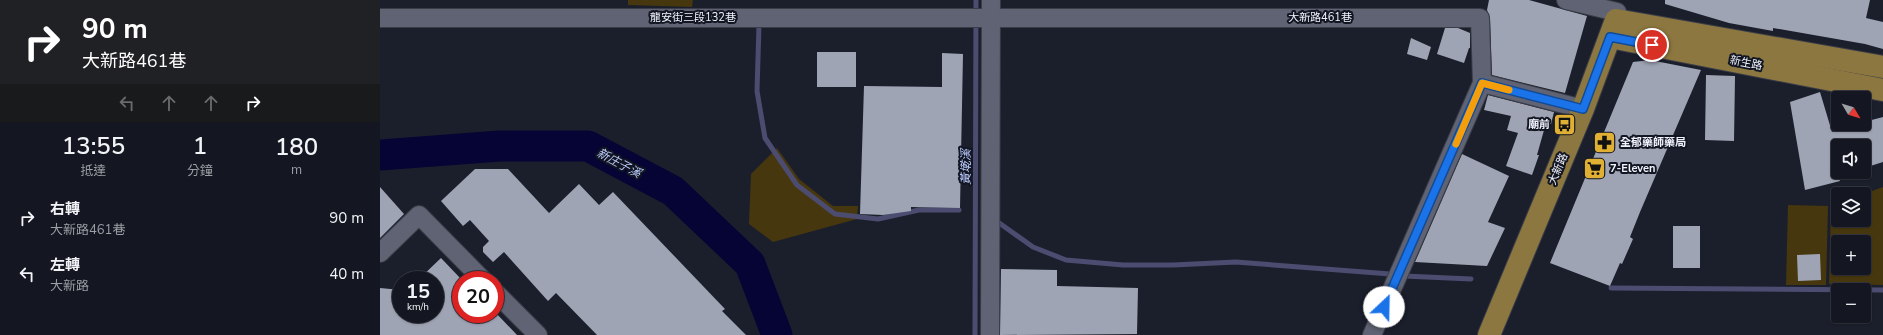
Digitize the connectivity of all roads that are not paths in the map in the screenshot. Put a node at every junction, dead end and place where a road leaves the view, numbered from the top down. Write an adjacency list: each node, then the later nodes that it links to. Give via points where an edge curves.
1 (1566, 0): 3 (lane)
2 (991, 8): 4 (lane, 龍安街三段132巷); 6 (lane, 大新路461巷, via 1480,18); 13 (lane)
3 (1616, 17): 5 (main road, 新生路); 7 (main road, 新生路); 8 (main road, 大新路)
4 (380, 18)
5 (1883, 67)
6 (1482, 83): 8 (lane); 14 (lane)
7 (1883, 90)
8 (1583, 109): 15 (main road, 大新路)
9 (380, 252): 10 (lane, via 419,215)
10 (474, 271)
11 (504, 301): 12 (lane)
12 (538, 335)
13 (990, 335)
14 (1372, 335)
15 (1489, 335)

